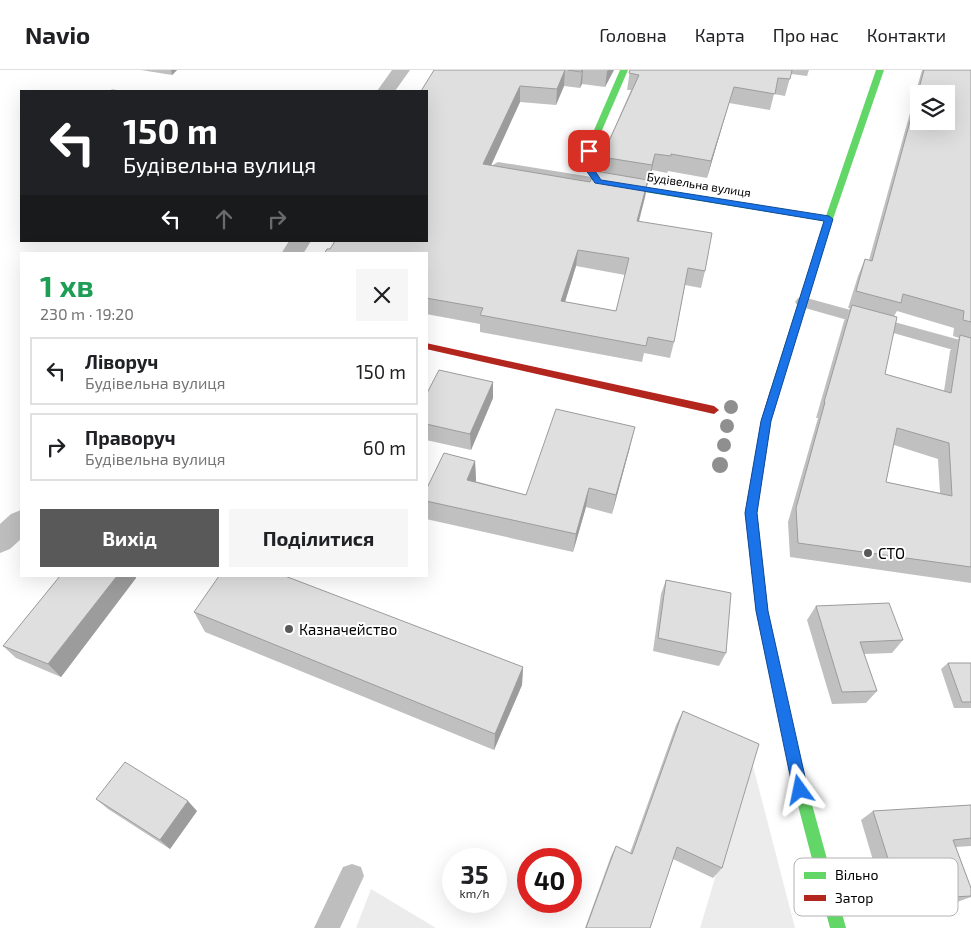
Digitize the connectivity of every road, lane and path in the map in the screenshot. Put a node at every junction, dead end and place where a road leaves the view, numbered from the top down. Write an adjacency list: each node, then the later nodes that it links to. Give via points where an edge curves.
1 (401, 70): 4 (street)
2 (624, 70): 6 (street, via 589,151 587,166)
3 (880, 70): 7 (street)
4 (387, 90)
5 (498, 166): 6 (lane)
6 (598, 182): 7 (street, Будівельна вулиця)
7 (829, 219): 8 (street)
8 (803, 302): 10 (lane); 14 (street, via 766,421 751,513 762,611 800,790)
9 (428, 346): 11 (street)
10 (971, 349)
11 (714, 410)
12 (20, 523): 13 (street)
13 (0, 542)
14 (819, 858)
15 (352, 876): 16 (lane)
16 (327, 928)

